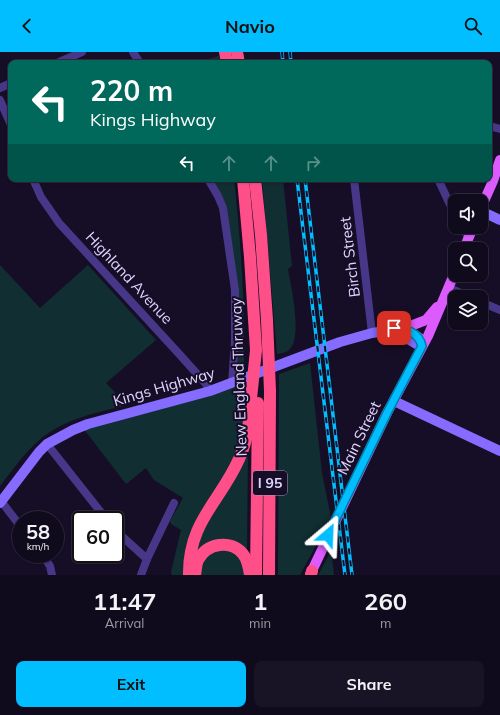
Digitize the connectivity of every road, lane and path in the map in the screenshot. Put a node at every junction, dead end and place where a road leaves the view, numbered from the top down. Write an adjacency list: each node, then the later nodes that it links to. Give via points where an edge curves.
1 (82, 52): 2 (street)
2 (64, 60)
3 (0, 100): 4 (street)
4 (8, 118)
5 (500, 160): 12 (main road)
6 (34, 182): 30 (street, Highland Avenue, via 41,197 59,223)
7 (210, 182): 29 (street, via 223,208 235,290)
8 (243, 182): 31 (highway, New England Thruway, bridge, via 255,325)
9 (255, 182): 49 (highway, New England Thruway / I 95, bridge, via 262,243 270,392)
10 (354, 182): 27 (street, Birch Street)
11 (439, 182): 13 (street)
12 (488, 194)
13 (448, 200)
14 (488, 214): 15 (street)
15 (500, 220)
16 (466, 234): 18 (street)
17 (470, 234): 18 (main road)
18 (469, 238): 19 (main road)
19 (467, 242)
20 (451, 282): 21 (main road, Main Street)
21 (449, 288): 22 (street); 23 (main road, Main Street)
22 (454, 290)
23 (444, 300): 26 (main road, via 426,320); 28 (main road, Main Street)
24 (488, 305): 25 (street)
25 (500, 310)
26 (390, 329): 27 (street, Kings Highway); 28 (street, Kings Highway, via 404,328 421,339)
27 (372, 333): 29 (street, Kings Highway, via 340,342)
28 (422, 346): 32 (main road, Main Street)
29 (232, 383): 30 (street, Kings Highway)
30 (210, 391): 33 (street, Kings Highway, via 88,424)
31 (254, 397): 45 (highway, via 243,451 197,530 191,548); 48 (highway, New England Thruway / I 95, via 258,468)
32 (394, 401): 34 (street); 42 (main road, Main Street)
33 (47, 444): 35 (street, Kings Highway); 37 (street)
34 (500, 451)
35 (1, 502): 38 (street)
36 (174, 503): 40 (street)
37 (100, 511)
38 (12, 516)
39 (124, 538): 40 (street)
40 (147, 559): 44 (street)
41 (48, 563): 43 (street)
42 (311, 574)
43 (52, 575)
44 (142, 575)
45 (188, 575)
46 (196, 575): 47 (highway, via 202,554 212,546 223,544 234,547 243,554)
47 (250, 575)
48 (256, 575)
49 (269, 575)

